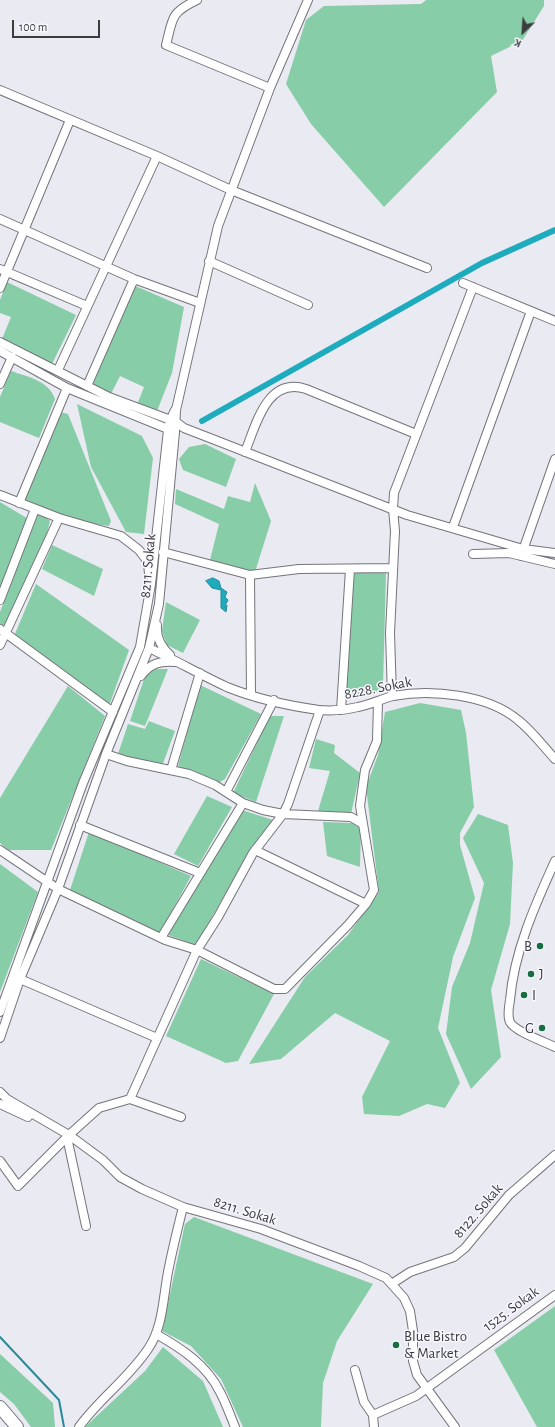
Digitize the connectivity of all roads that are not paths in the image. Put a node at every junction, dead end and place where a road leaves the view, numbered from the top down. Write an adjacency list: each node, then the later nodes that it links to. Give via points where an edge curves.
1 (197, 0): 3 (street, via 181,7 175,15 166,45)
2 (308, 0): 3 (street)
3 (270, 88): 7 (street)
4 (0, 90): 5 (street)
5 (70, 120): 6 (street); 9 (street)
6 (157, 156): 7 (street); 11 (street)
7 (231, 190): 10 (street); 12 (street)
8 (0, 219): 9 (street)
9 (23, 230): 11 (street); 13 (street)
10 (209, 261): 18 (street); 19 (street)
11 (106, 267): 14 (street); 20 (street)
12 (427, 268)
13 (4, 271): 17 (street); 20 (street)
14 (134, 279): 18 (street); 28 (street)
15 (464, 283): 16 (street)
16 (473, 286): 21 (street); 33 (street)
17 (0, 288)
18 (200, 303): 30 (street)
19 (308, 305)
20 (87, 306): 26 (street)
21 (531, 311): 22 (street); 41 (street)
22 (555, 321)
23 (0, 342): 26 (street)
24 (0, 351): 25 (street)
25 (12, 357): 27 (street); 29 (street)
26 (58, 370): 28 (street)
27 (0, 384)
28 (87, 386): 30 (street)
29 (67, 388): 32 (street); 37 (street)
30 (173, 421): 31 (street); 32 (street)
31 (184, 428): 32 (street); 34 (street)
32 (172, 431): 42 (street, 8211. Sokak); 50 (street)
33 (416, 434): 34 (street, via 306,389 290,387 272,396 264,404); 39 (street, via 394,493)
34 (245, 452): 39 (street)
35 (555, 459): 43 (street)
36 (0, 495): 37 (street)
37 (19, 502): 38 (street)
38 (35, 509): 40 (street); 51 (street)
39 (393, 509): 41 (street); 47 (street)
40 (59, 518): 50 (street, via 121,536 139,550 148,562); 53 (street)
41 (453, 527): 43 (street)
42 (163, 552): 49 (street); 52 (street, 8211. Sokak)
43 (522, 552): 44 (street); 45 (street); 46 (street)
44 (555, 553)
45 (472, 554)
46 (555, 564)
47 (393, 568): 48 (street); 60 (street, via 390,633)
48 (350, 569): 49 (street, via 299,569); 64 (street)
49 (250, 575): 59 (street)
50 (151, 584): 65 (street, via 140,647)
51 (0, 600)
52 (159, 604): 55 (street, 8211. Sokak); 56 (street, via 156,632 162,648)
53 (3, 631): 54 (street); 65 (street)
54 (0, 645)
55 (149, 648): 56 (street, 8228. Sokak); 58 (street, 8211. Sokak)
56 (178, 662): 57 (street, 8228. Sokak); 58 (street, via 160,661 146,668)
57 (200, 673): 59 (street, 8228. Sokak, via 228,687); 68 (street)
58 (133, 686): 66 (street, 8211. Sokak)
59 (251, 694): 61 (street, 8228. Sokak)
60 (392, 696): 62 (street, 8228. Sokak); 67 (street, 8228. Sokak, via 416,693 446,694 487,703 504,710 518,720)
61 (274, 700): 63 (street, 8228. Sokak); 69 (street)
62 (378, 701): 64 (street, 8228. Sokak); 72 (street, via 377,741 365,770 360,806)
63 (320, 710): 64 (street, 8228. Sokak); 71 (street)
64 (341, 710)
65 (112, 712): 78 (street)
66 (106, 754): 68 (street); 73 (street, 8211. Sokak)
67 (555, 759)
68 (171, 770): 69 (street, via 203,779)
69 (226, 792): 70 (street)
70 (243, 803): 71 (street); 77 (street)
71 (283, 814): 72 (street, via 351,817); 75 (street)
72 (363, 824): 80 (street, via 374,890)
73 (80, 825): 77 (street); 79 (street, 8211. Sokak)
74 (0, 850): 78 (street)
75 (255, 850): 80 (street); 82 (street)
76 (555, 861): 87 (street, via 520,948 510,994 510,1022)
77 (200, 873): 81 (street)
78 (46, 882): 79 (street); 84 (street)
79 (58, 889): 81 (street); 83 (street, 8211. Sokak)
80 (366, 904): 82 (street, via 285,989 274,989)
81 (161, 938): 82 (street)
82 (197, 950): 86 (street)
83 (20, 979): 85 (street); 86 (street)
84 (0, 1012)
85 (0, 1038)
86 (157, 1038): 89 (street)
87 (555, 1047)
88 (0, 1092): 92 (street, 8211. Sokak, via 7,1099)
89 (130, 1099): 91 (street); 92 (street, via 99,1108)
90 (0, 1104): 92 (street)
91 (181, 1117)
92 (68, 1136): 94 (street, via 18,1186); 95 (street, 8211. Sokak, via 102,1160 120,1177); 96 (street)
93 (555, 1155): 97 (street, 8122. Sokak, via 509,1195 465,1248 454,1256 410,1272)
94 (0, 1161)
95 (183, 1207): 97 (street, 8211. Sokak, via 262,1229 359,1266); 99 (street)
96 (86, 1226)
97 (393, 1283): 101 (street, 8211. Sokak, via 410,1311 413,1361)
98 (555, 1295): 101 (street, 1525. Sokak)
99 (156, 1334): 105 (street, via 124,1380); 106 (street, via 179,1347 210,1376)
100 (355, 1370): 103 (street, via 364,1402)
101 (425, 1389): 103 (street, 1525. Sokak, via 416,1396); 108 (street, 8211. Sokak)
102 (0, 1407): 104 (highway)
103 (373, 1414): 107 (street)
104 (17, 1427)
105 (79, 1427)
106 (235, 1427)
107 (374, 1427)
108 (455, 1427)

